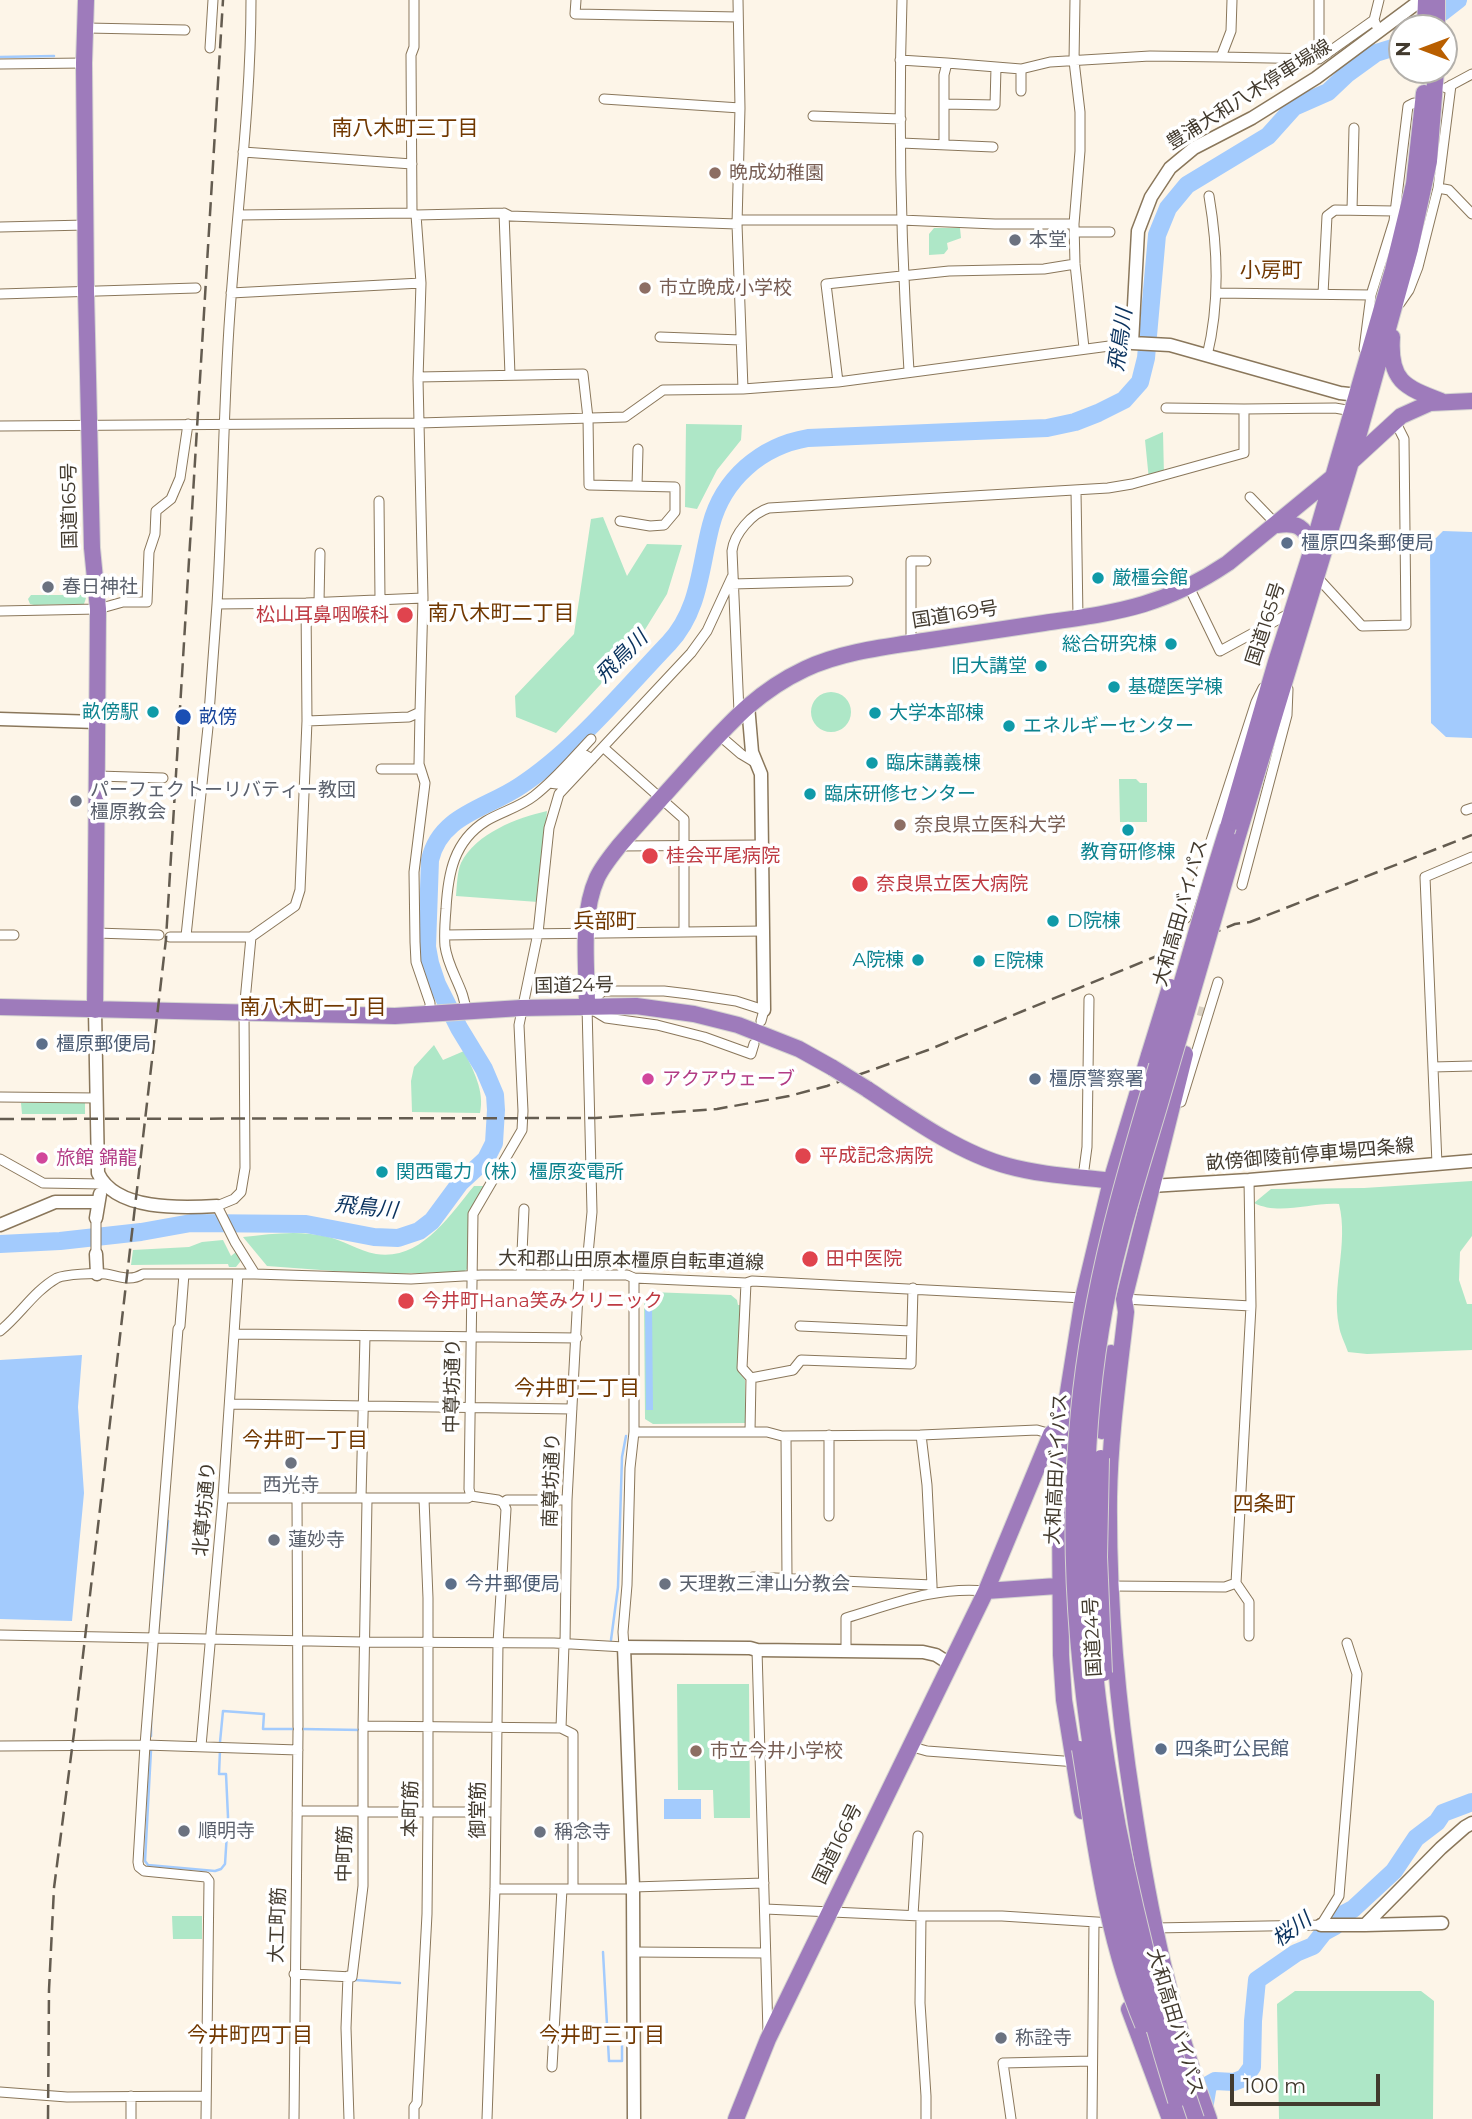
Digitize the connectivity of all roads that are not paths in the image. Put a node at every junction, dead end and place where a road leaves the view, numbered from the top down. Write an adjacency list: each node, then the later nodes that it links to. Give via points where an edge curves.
1 (86, 0): 15 (highway, 国道165号)
2 (213, 0): 17 (street)
3 (251, 0): 41 (street)
4 (414, 0): 42 (street)
5 (576, 0): 13 (street, via 575,14)
6 (738, 0): 13 (street)
7 (902, 0): 20 (street)
8 (1075, 0): 21 (street)
9 (1232, 0): 18 (street, via 1231,31)
10 (1320, 0): 19 (street)
11 (1379, 0): 14 (street)
12 (1427, 1): 14 (street, 豊浦大和八木停車場線)
13 (738, 17): 34 (street)
14 (1376, 25): 19 (street); 70 (street, 豊浦大和八木停車場線, via 1362,45 1252,118 1186,154 1166,173 1138,231)
15 (87, 28): 16 (street); 22 (highway, 国道165号)
16 (185, 30)
17 (210, 48)
18 (1221, 57): 19 (street); 21 (street)
19 (1319, 59)
20 (900, 60): 23 (street); 36 (street)
21 (1074, 61): 26 (street); 55 (street, via 1080,113)
22 (84, 63): 24 (street); 53 (highway, 国道165号)
23 (947, 63): 25 (street); 33 (street)
24 (0, 64)
25 (996, 67): 26 (street); 33 (street, via 995,105)
26 (1021, 69): 30 (street)
27 (1472, 74): 43 (street, via 1448,86)
28 (1424, 84): 73 (highway, 国道165号, via 1414,184)
29 (1435, 84): 67 (highway, 国道165号, via 1425,186)
30 (1021, 92)
31 (604, 99): 34 (street)
32 (1414, 103): 46 (street, via 1408,106)
33 (944, 104): 39 (street)
34 (740, 108): 52 (street)
35 (813, 116): 36 (street)
36 (901, 119): 38 (street)
37 (1354, 128): 45 (street)
38 (901, 143): 39 (street); 51 (street)
39 (944, 144): 40 (street)
40 (993, 147)
41 (243, 152): 42 (street); 49 (street)
42 (412, 164): 48 (street)
43 (1438, 188): 50 (street, via 1449,190); 67 (street, via 1418,267)
44 (1209, 196): 63 (street, via 1215,230)
45 (1352, 210): 46 (street); 64 (street, via 1335,210 1327,216)
46 (1394, 211): 66 (street)
47 (504, 213): 48 (street); 52 (street); 75 (street)
48 (414, 214): 49 (street); 59 (street)
49 (238, 215): 62 (street)
50 (1472, 215)
51 (901, 220): 52 (street); 55 (street); 58 (street)
52 (737, 222): 69 (street)
53 (86, 225): 54 (street); 61 (highway, 国道165号)
54 (0, 227)
55 (1075, 228): 56 (street); 57 (street)
56 (1110, 232)
57 (1075, 264): 58 (street); 71 (street)
58 (905, 276): 74 (street); 77 (street, via 826,284)
59 (421, 283): 62 (street); 76 (street)
60 (196, 288): 61 (street)
61 (86, 291): 65 (street); 91 (highway, 国道165号)
62 (231, 293): 88 (street)
63 (1216, 293): 64 (street); 72 (street, via 1215,325)
64 (1323, 294): 66 (street)
65 (0, 295)
66 (1371, 295): 73 (street)
67 (1393, 313): 79 (highway, 国道165号); 80 (highway, via 1391,354 1398,377 1406,386)
68 (660, 337): 69 (street)
69 (741, 340): 78 (street)
70 (1134, 343): 71 (street); 72 (street, via 1170,345)
71 (1084, 348): 74 (street)
72 (1207, 356): 79 (street)
73 (1365, 365): 79 (highway, 国道165号)
74 (909, 371): 77 (street)
75 (510, 375): 76 (street); 85 (street, via 583,374)
76 (418, 377): 89 (street)
77 (838, 382): 78 (street)
78 (743, 388): 85 (street, via 663,390 625,418)
79 (1363, 396): 84 (highway, 国道165号); 93 (highway, 国道165号)
80 (1441, 401): 81 (highway, 国道169号); 86 (highway, 国道169号, via 1420,406)
81 (1472, 401)
82 (1166, 408): 83 (street)
83 (1244, 409): 84 (street); 96 (street, via 1244,453 1132,484)
84 (1352, 411): 94 (highway, 国道165号)
85 (587, 418): 89 (street); 95 (street, via 589,485)
86 (1395, 421): 93 (highway, 国道169号); 104 (street, via 1405,439 1406,625 1362,626)
87 (188, 424): 88 (street); 91 (street); 113 (street, via 180,478 171,499 156,511 147,602)
88 (224, 424): 89 (street); 112 (street)
89 (419, 424): 108 (street)
90 (0, 426): 91 (street)
91 (89, 426): 113 (highway, 国道165号)
92 (638, 449): 95 (street)
93 (1351, 462): 94 (highway, 国道169号); 104 (highway, 国道165号)
94 (1332, 475): 100 (highway, 国道169号); 101 (highway, 国道165号)
95 (637, 486): 99 (street, via 675,487 675,512 664,525)
96 (1076, 491): 105 (street, via 769,508 757,514 733,541); 116 (street)
97 (1250, 497): 100 (street)
98 (379, 500): 109 (street)
99 (620, 521)
100 (1277, 525): 101 (highway, via 1300,525); 107 (highway, 国道169号)
101 (1314, 546): 115 (highway, 国道165号)
102 (320, 553): 110 (street)
103 (926, 561): 117 (street, via 911,561)
104 (1317, 577): 118 (highway, 国道165号)
105 (732, 581): 106 (street); 119 (street); 126 (street, via 691,653)
106 (848, 581)
107 (1189, 587): 115 (street, via 1220,650); 116 (highway, 国道169号, via 1136,608)
108 (423, 598): 109 (street); 120 (street)
109 (380, 599): 110 (street)
110 (319, 602): 111 (street)
111 (306, 603): 112 (street); 122 (street)
112 (217, 604): 150 (street)
113 (98, 609): 114 (street); 123 (highway, 国道165号)
114 (0, 611)
115 (1292, 612): 118 (highway, 国道165号)
116 (1078, 618): 117 (highway, 国道169号)
117 (911, 643): 119 (highway, 国道169号, via 815,665)
118 (1282, 664): 135 (highway, 国道165号); 140 (street, via 1287,715); 141 (street, via 1255,702)
119 (744, 709): 124 (highway, 国道169号); 128 (street)
120 (420, 712): 122 (street, via 408,717); 130 (street)
121 (0, 719): 123 (street)
122 (307, 720): 153 (street, via 300,890 295,906)
123 (97, 722): 131 (highway, 国道165号)
124 (719, 735): 128 (street); 134 (highway, 国道169号)
125 (591, 739): 133 (street)
126 (604, 748): 127 (street); 134 (street)
127 (592, 759): 133 (street, via 585,755 557,784); 145 (street, 中尊坊通り, via 559,794 549,828)
128 (756, 763): 136 (street, via 761,774)
129 (381, 769): 130 (street)
130 (420, 769): 163 (street, via 425,783 414,872 416,962)
131 (98, 776): 132 (street); 144 (highway, 国道165号)
132 (163, 778)
133 (549, 783): 151 (street, via 466,837 450,869)
134 (660, 799): 137 (highway, 国道169号); 138 (street, via 684,820)
135 (1235, 832): 170 (highway, 国道165号, bridge, via 1204,873); 178 (highway, 大和高田バイパス, bridge); 178 (highway, 国道165号, bridge, via 1224,921 1185,1054)
136 (763, 845): 138 (street); 142 (street)
137 (619, 846): 138 (street); 146 (highway, 国道169号, via 596,880)
138 (684, 846): 143 (street)
139 (1472, 857): 167 (street, via 1425,877)
140 (1242, 886)
141 (1186, 918)
142 (764, 931): 143 (street); 164 (street)
143 (684, 932): 146 (street)
144 (96, 933): 149 (street); 160 (highway, 国道165号)
145 (538, 933): 146 (street); 151 (street); 159 (street, 中尊坊通り)
146 (587, 933): 157 (highway, 国道169号)
147 (0, 935): 148 (street)
148 (14, 935)
149 (159, 935)
150 (186, 936): 152 (street); 153 (street)
151 (445, 936): 162 (street, via 447,957 465,999)
152 (170, 937)
153 (251, 937): 161 (street)
154 (1218, 982): 178 (street, via 1164,1158)
155 (1089, 999): 174 (street)
156 (1159, 1000): 170 (street, via 1124,1115)
157 (587, 1006): 159 (highway, 国道24号); 164 (street, via 603,992 664,991 736,1001); 165 (street, via 606,1018 657,1025 751,1054); 174 (highway, 国道24号, bridge, via 636,1006 694,1014 762,1032 987,1159); 191 (street, 南尊坊通り, via 592,1212)
158 (0, 1007): 160 (highway, 国道24号)
159 (521, 1008): 162 (highway, 国道24号); 192 (street, 中尊坊通り, via 522,1130 473,1214)
160 (95, 1010): 161 (highway, 国道24号); 169 (street)
161 (244, 1012): 163 (highway, 国道24号, via 338,1017); 181 (street, via 243,1180 241,1192)
162 (464, 1012): 163 (highway, 国道24号)
163 (436, 1014)
164 (762, 1015)
165 (754, 1044)
166 (1472, 1066): 167 (street)
167 (1433, 1067): 173 (street)
168 (0, 1097): 169 (street)
169 (97, 1098): 177 (street, via 98,1173)
170 (1122, 1145): 178 (highway, 国道165号)
171 (0, 1159): 176 (street)
172 (1472, 1161): 173 (street, 畝傍御陵前停車場四条線)
173 (1437, 1164): 175 (street, 畝傍御陵前停車場四条線)
174 (1083, 1177): 178 (highway, 国道24号)
175 (1249, 1180): 178 (street, 畝傍御陵前停車場四条線); 198 (street)
176 (43, 1183): 177 (street); 179 (street)
177 (103, 1184): 180 (street); 181 (street, via 124,1198 176,1209)
178 (1130, 1185): 196 (highway, 国道24号); 197 (highway, 国道24号); 269 (highway, 大和高田バイパス, bridge, via 1090,1410 1086,1520 1098,1710); 288 (highway, 大和高田バイパス, bridge, via 1096,1288 1079,1409 1073,1519 1078,1626 1093,1759 1115,1880)
179 (55, 1202): 180 (street); 184 (street)
180 (97, 1202): 183 (street)
181 (218, 1209): 186 (street)
182 (524, 1209): 190 (street)
183 (96, 1218): 185 (street)
184 (0, 1225)
185 (96, 1254): 187 (street)
186 (255, 1273): 189 (street, 大和郡山田原本橿原自転車道線); 192 (street, 大和郡山田原本橿原自転車道線, via 411,1279)
187 (97, 1274): 188 (street, 大和郡山田原本橿原自転車道線, via 136,1278); 200 (street, 大和郡山田原本橿原自転車道線, via 58,1277)
188 (184, 1274): 189 (street, 大和郡山田原本橿原自転車道線); 235 (street)
189 (238, 1274): 202 (street, 北尊坊通り)
190 (521, 1275): 191 (street, 大和郡山田原本橿原自転車道線); 192 (street, 大和郡山田原本橿原自転車道線)
191 (582, 1275): 193 (street, 大和郡山田原本橿原自転車道線); 205 (street, 南尊坊通り)
192 (472, 1276): 204 (street, 中尊坊通り)
193 (635, 1278): 194 (street, 大和郡山田原本橿原自転車道線); 213 (street)
194 (746, 1283): 195 (street, 大和郡山田原本橿原自転車道線); 206 (street, via 742,1368)
195 (913, 1288): 196 (street, 大和郡山田原本橿原自転車道線); 201 (street)
196 (1083, 1298): 197 (highway); 211 (highway, 国道24号)
197 (1124, 1300): 198 (street); 230 (highway, 国道24号, via 1109,1496); 269 (highway, bridge, via 1109,1361 1099,1557 1104,1664)
198 (1251, 1306): 228 (street)
199 (800, 1326): 201 (street)
200 (0, 1331)
201 (911, 1331): 206 (street, via 911,1364 801,1360 793,1370)
202 (235, 1334): 203 (street); 207 (street, 北尊坊通り)
203 (365, 1336): 204 (street); 208 (street, 中町筋)
204 (471, 1337): 205 (street); 209 (street, 中尊坊通り)
205 (577, 1338): 210 (street, 南尊坊通り)
206 (751, 1378): 212 (street)
207 (230, 1404): 208 (street); 219 (street, 北尊坊通り)
208 (365, 1407): 209 (street); 221 (street, 中町筋)
209 (470, 1407): 210 (street); 218 (street, 中尊坊通り)
210 (572, 1409): 223 (street, 南尊坊通り)
211 (1064, 1417): 214 (highway, 国道166号); 229 (highway, 国道24号)
212 (750, 1431): 213 (street); 217 (street)
213 (634, 1432): 243 (street)
214 (1051, 1434): 216 (street, via 1037,1430); 232 (highway, 国道166号)
215 (829, 1435): 216 (street); 217 (street); 225 (street)
216 (921, 1435): 231 (street)
217 (786, 1436): 227 (street)
218 (471, 1496): 222 (street); 224 (street)
219 (223, 1498): 220 (street); 236 (street, 北尊坊通り)
220 (297, 1499): 221 (street); 237 (street, 大工町筋)
221 (364, 1499): 222 (street); 238 (street, 中町筋)
222 (424, 1499): 239 (street, 本町筋)
223 (567, 1500): 224 (street); 242 (street, 南尊坊通り)
224 (503, 1503): 240 (street, 御堂筋)
225 (829, 1516)
226 (753, 1577): 227 (street)
227 (787, 1578): 231 (street)
228 (1236, 1583): 230 (street, via 1225,1587); 234 (street, via 1249,1602)
229 (1062, 1585): 230 (highway); 232 (highway); 256 (highway, 国道24号)
230 (1111, 1586): 257 (highway, 国道24号)
231 (932, 1589): 232 (street); 245 (street, via 846,1618)
232 (986, 1591): 246 (highway, 国道166号)
233 (0, 1635): 235 (street)
234 (1249, 1636)
235 (153, 1637): 236 (street); 251 (street)
236 (211, 1639): 237 (street); 253 (street, 北尊坊通り)
237 (299, 1641): 238 (street); 255 (street, 大工町筋)
238 (363, 1642): 239 (street); 249 (street, 中町筋)
239 (427, 1642): 240 (street); 247 (street, 本町筋)
240 (498, 1643): 242 (street); 250 (street, 御堂筋)
241 (1347, 1643): 275 (street, via 1357,1674 1339,1896)
242 (564, 1644): 243 (street); 248 (street, 南尊坊通り)
243 (624, 1647): 244 (street); 265 (street)
244 (757, 1650): 245 (street); 264 (street)
245 (846, 1650): 246 (street, via 923,1652)
246 (950, 1664): 254 (highway, 国道166号)
247 (429, 1728): 249 (street); 250 (street); 261 (street, 本町筋)
248 (561, 1728): 250 (street); 268 (street, via 573,1734)
249 (363, 1729): 259 (street, 中町筋)
250 (496, 1729): 260 (street, 御堂筋)
251 (145, 1745): 252 (street); 253 (street); 286 (street, via 139,1867 209,1881)
252 (0, 1746)
253 (201, 1746): 255 (street)
254 (909, 1746): 256 (street, via 927,1751); 271 (highway, 国道166号)
255 (298, 1750): 258 (street, 大工町筋)
256 (1077, 1756): 257 (street); 273 (highway); 288 (highway, bridge, via 1115,1942 1135,2004)
257 (1126, 1762): 277 (highway, 国道24号)
258 (297, 1811): 259 (street); 280 (street, 大工町筋)
259 (363, 1812): 261 (street); 281 (street, 中町筋, via 363,1886)
260 (495, 1812): 261 (street); 266 (street, 御堂筋)
261 (428, 1813): 293 (street, 本町筋, via 424,1983)
262 (1472, 1823): 276 (street)
263 (918, 1836): 272 (street)
264 (764, 1883): 265 (street); 270 (street)
265 (633, 1888): 268 (street); 278 (street)
266 (495, 1889): 267 (street); 294 (street, 御堂筋)
267 (562, 1889): 268 (street); 284 (street)
268 (573, 1889)
269 (1132, 1898): 302 (highway, 大和高田バイパス, bridge)
270 (765, 1909): 271 (street); 279 (street)
271 (830, 1910): 272 (street); 282 (highway, 国道166号)
272 (917, 1915): 273 (street); 297 (street)
273 (1098, 1922): 277 (street); 283 (street); 300 (highway)
274 (1441, 1923): 276 (street)
275 (1321, 1925): 276 (street); 277 (street)
276 (1365, 1926)
277 (1154, 1928): 303 (highway, 国道24号, via 1180,2033)
278 (634, 1952): 279 (street); 295 (street)
279 (765, 1953): 282 (street)
280 (294, 1974): 281 (street); 291 (street, 大工町筋)
281 (350, 1977): 292 (street, 中町筋, via 346,2028)
282 (768, 2039): 296 (highway, 国道166号)
283 (1092, 2061): 298 (street, via 1003,2063); 299 (street)
284 (552, 2067)
285 (0, 2092): 287 (street)
286 (206, 2095): 287 (street); 290 (street)
287 (131, 2096): 289 (street)
288 (1176, 2101): 301 (highway, 大和高田バイパス)
289 (131, 2119)
290 (206, 2119)
291 (294, 2119)
292 (349, 2119)
293 (414, 2119)
294 (487, 2119)
295 (634, 2119)
296 (736, 2119)
297 (926, 2119)
298 (1011, 2119)
299 (1092, 2119)
300 (1170, 2119)
301 (1182, 2119)
302 (1196, 2119)
303 (1209, 2119)

